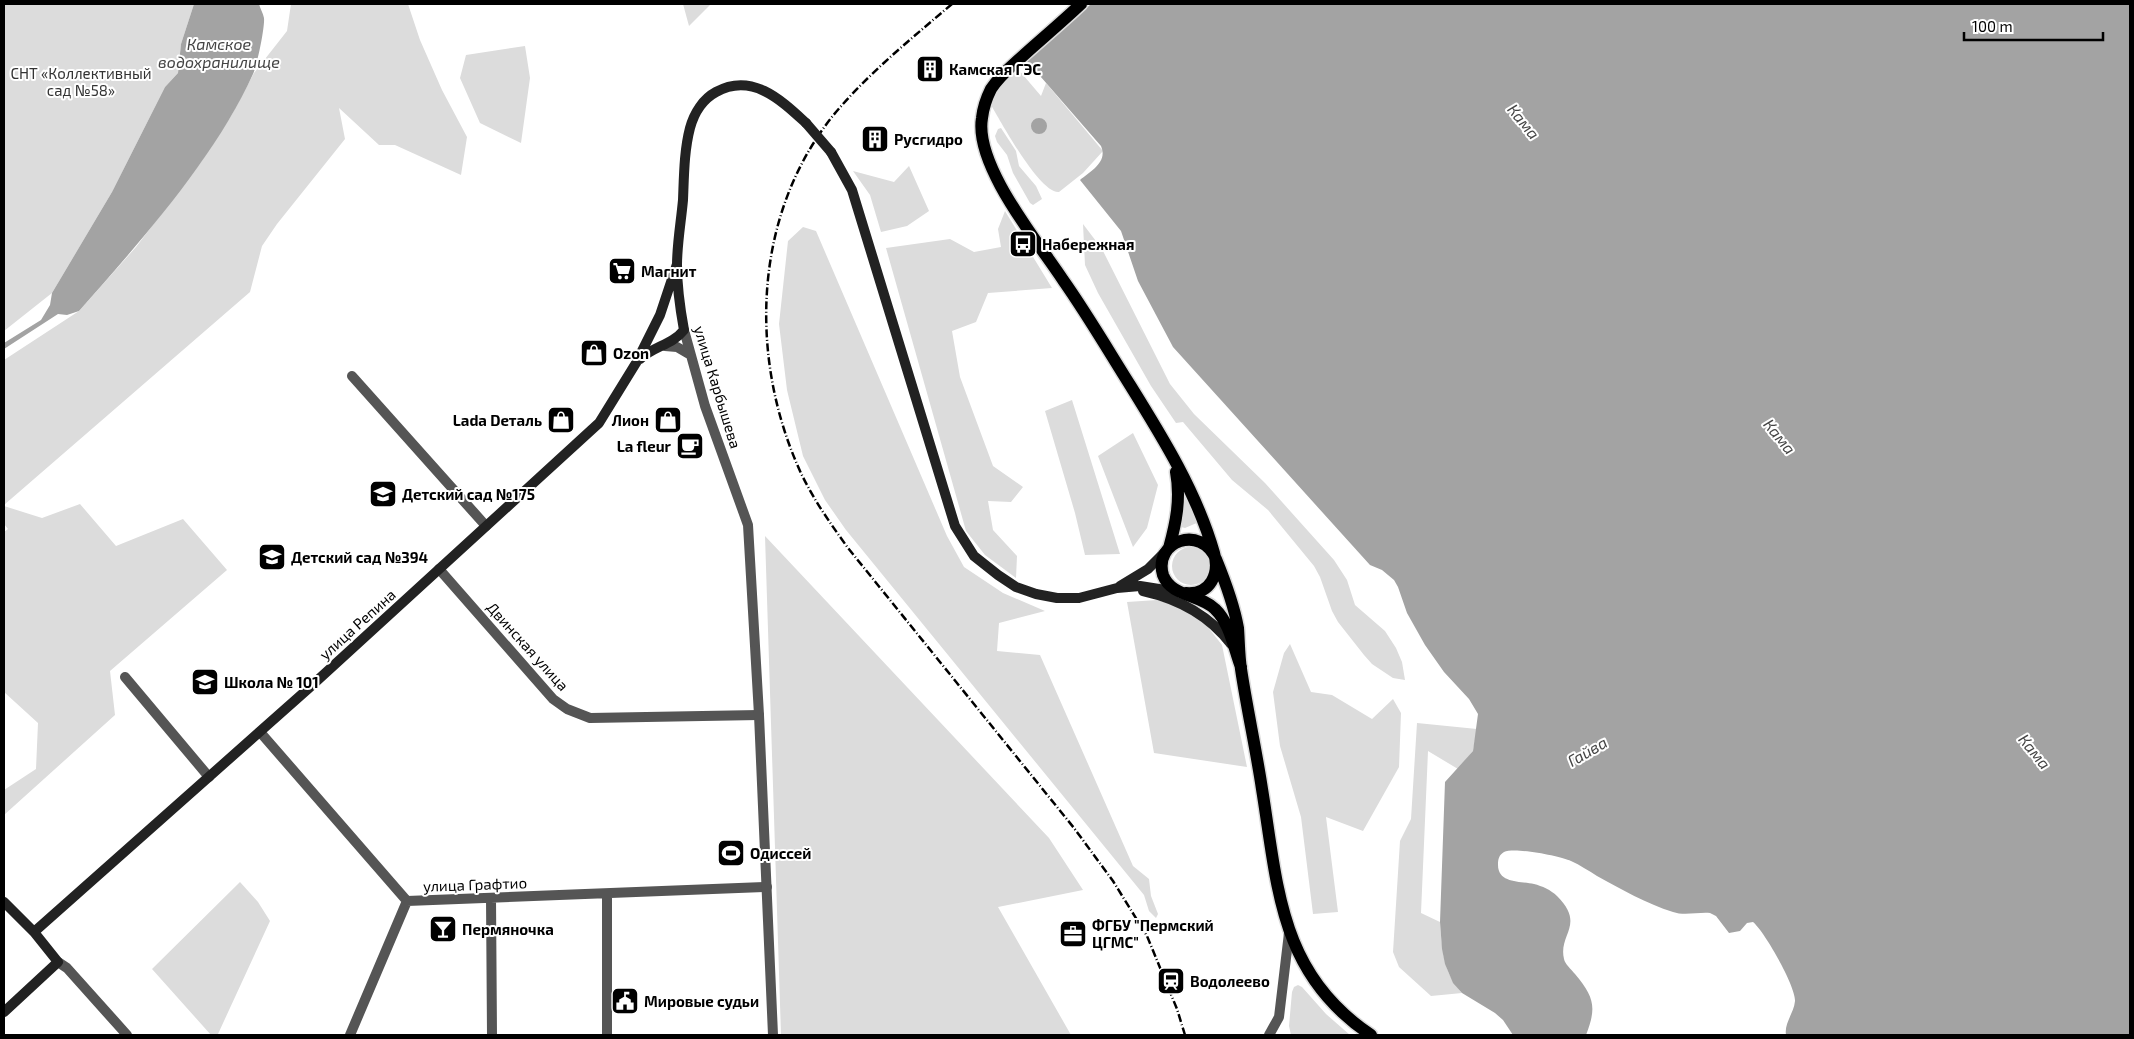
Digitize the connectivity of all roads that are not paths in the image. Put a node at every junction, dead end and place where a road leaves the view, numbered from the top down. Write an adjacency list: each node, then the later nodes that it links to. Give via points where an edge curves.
1 (1081, 4): 10 (main road, via 1000,77 988,98 982,132 989,160 1016,212 1064,280)
2 (677, 264): 3 (main road, улица Карбышева); 4 (main road, улица Репина); 15 (main road, улица Карбышева, bridge, via 686,150 690,126 699,106 712,94 730,86 753,86 775,97 806,123 831,152 852,190 955,526 974,556 1016,586 1046,597 1079,598)
3 (681, 312): 4 (main road); 5 (main road, улица Карбышева)
4 (660, 314): 8 (main road, улица Репина)
5 (684, 330): 6 (main road); 7 (street, улица Карбышева)
6 (665, 346): 7 (street, via 676,347); 8 (main road, via 649,352)
7 (689, 354): 19 (street, улица Карбышева, via 748,525)
8 (636, 363): 11 (main road, улица Репина, via 600,423)
9 (352, 376): 11 (street)
10 (1174, 460): 12 (main road, via 1178,497); 13 (main road, via 1204,519)
11 (486, 526): 14 (main road, улица Репина)
12 (1169, 548): 13 (main road, via 1182,540 1192,539 1206,544); 15 (main road, улица Карбышева, via 1148,569); 16 (main road, via 1162,564 1164,575 1169,585)
13 (1215, 556): 16 (main road, via 1216,571 1210,584 1198,592); 17 (main road, via 1234,610)
14 (439, 569): 19 (street, Двинская улица, via 553,699 567,709 590,718); 20 (main road, улица Репина)
15 (1117, 588): 16 (main road, улица Карбышева, via 1150,587); 17 (main road, via 1152,593 1191,608 1217,627 1231,644)
16 (1184, 593): 17 (main road, via 1204,600 1219,613)
17 (1241, 667): 28 (main road, via 1275,878)
18 (126, 676): 21 (street)
19 (759, 715): 22 (street, улица Карбышева)
20 (260, 732): 21 (main road, улица Репина); 25 (street, улица Графтио)
21 (209, 777): 27 (main road, улица Репина)
22 (767, 887): 23 (street, улица Графтио); 35 (street, улица Карбышева)
23 (607, 894): 24 (street, улица Графтио); 34 (street)
24 (491, 898): 25 (street, улица Графтио); 33 (street)
25 (407, 901): 32 (street)
26 (4, 902): 27 (main road)
27 (34, 932): 29 (main road)
28 (1289, 933): 36 (street, via 1279,1017); 37 (main road, via 1318,986 1352,1021)
29 (58, 962): 30 (main road); 31 (street)
30 (4, 1012)
31 (127, 1035)
32 (350, 1035)
33 (492, 1035)
34 (607, 1035)
35 (773, 1035)
36 (1269, 1035)
37 (1371, 1035)

